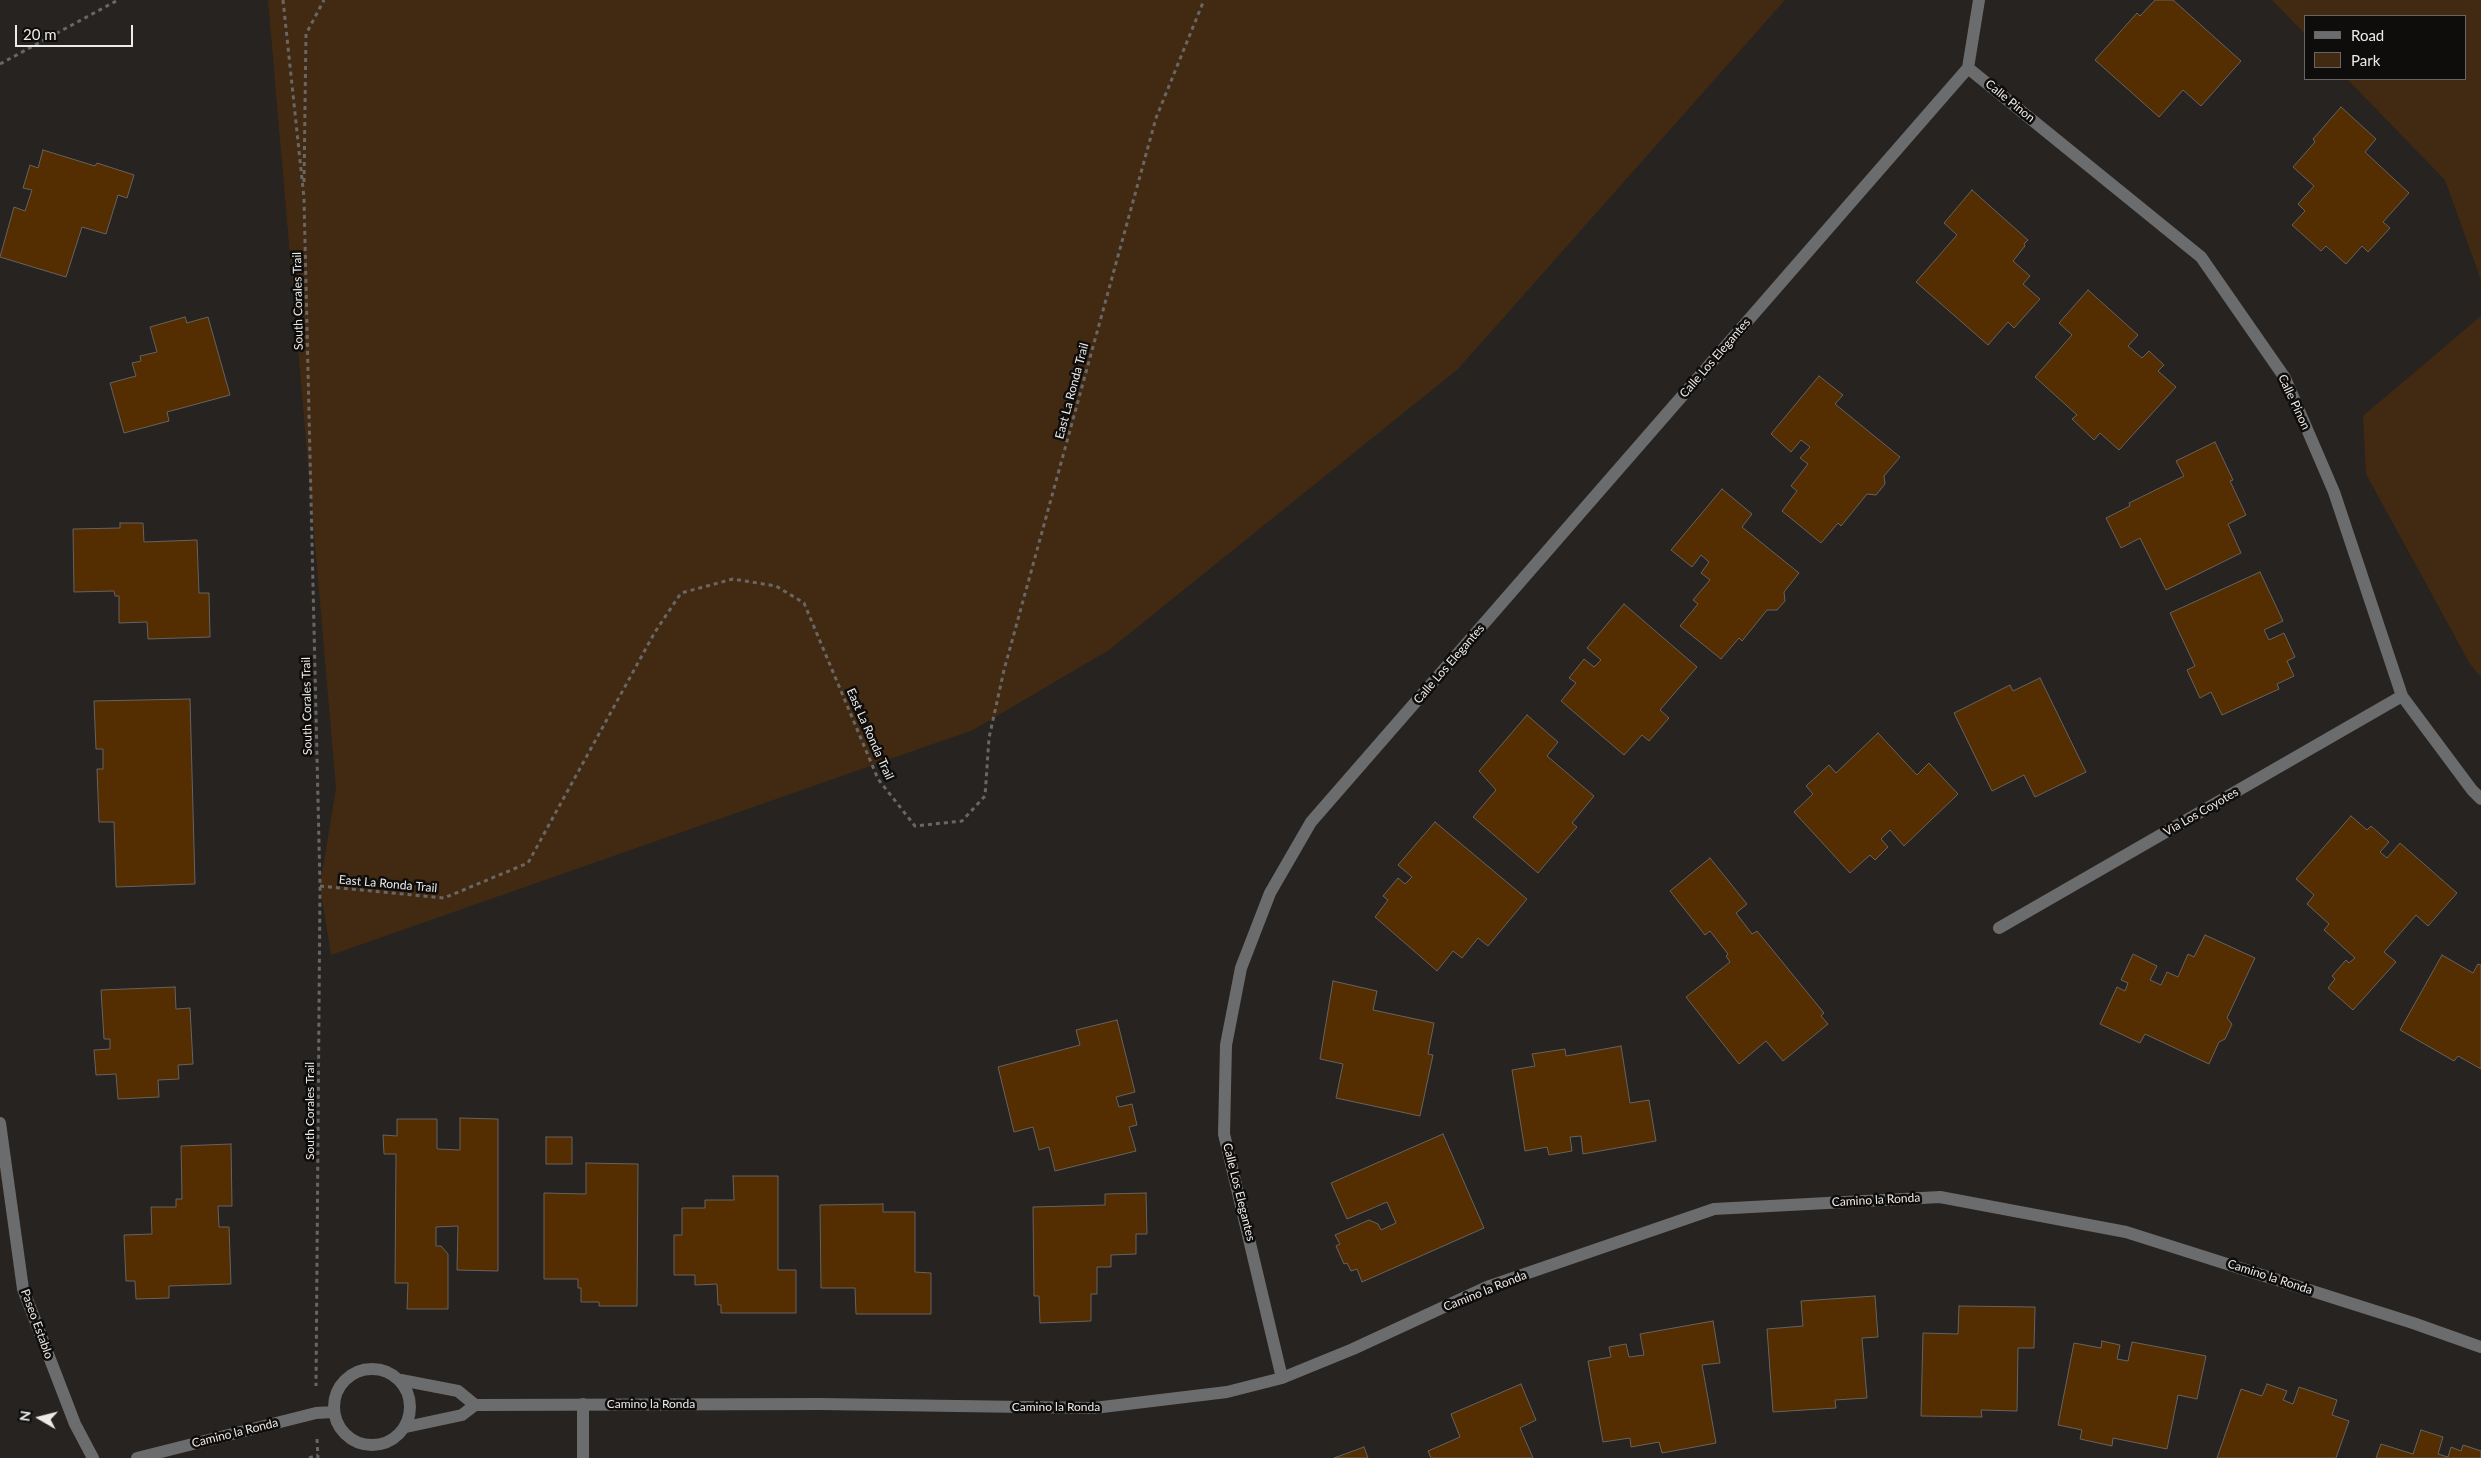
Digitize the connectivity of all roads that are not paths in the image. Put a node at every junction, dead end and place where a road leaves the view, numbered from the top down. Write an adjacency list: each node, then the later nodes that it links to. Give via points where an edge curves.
1 (1979, 0): 2 (street)
2 (1968, 68): 3 (street, Calle Pinon, via 2201,257 2285,378 2334,492); 8 (street, Calle Los Elegantes, via 1311,822 1270,892 1241,968 1226,1044 1224,1134)
3 (2402, 696): 4 (street, Calle Pinon); 5 (street, Via Los Coyotes)
4 (2481, 799)
5 (1999, 928)
6 (0, 1123): 14 (street, Paseo Establo, via 23,1289 75,1424)
7 (2481, 1347): 8 (street, Camino la Ronda, via 2126,1232 1940,1197 1714,1210 1487,1287)
8 (1282, 1378): 11 (street, Camino la Ronda, via 1228,1392 1094,1408)
9 (401, 1380): 10 (street, via 458,1391); 12 (street, via 380,1369 356,1372 338,1388); 13 (street, via 412,1403)
10 (475, 1404): 11 (street, Camino la Ronda); 13 (street, via 462,1416)
11 (583, 1404): 16 (street)
12 (333, 1412): 13 (street, via 344,1434 365,1446 389,1443); 15 (street, Camino la Ronda, via 316,1413)
13 (406, 1427)
14 (93, 1458)
15 (138, 1458)
16 (583, 1458)

